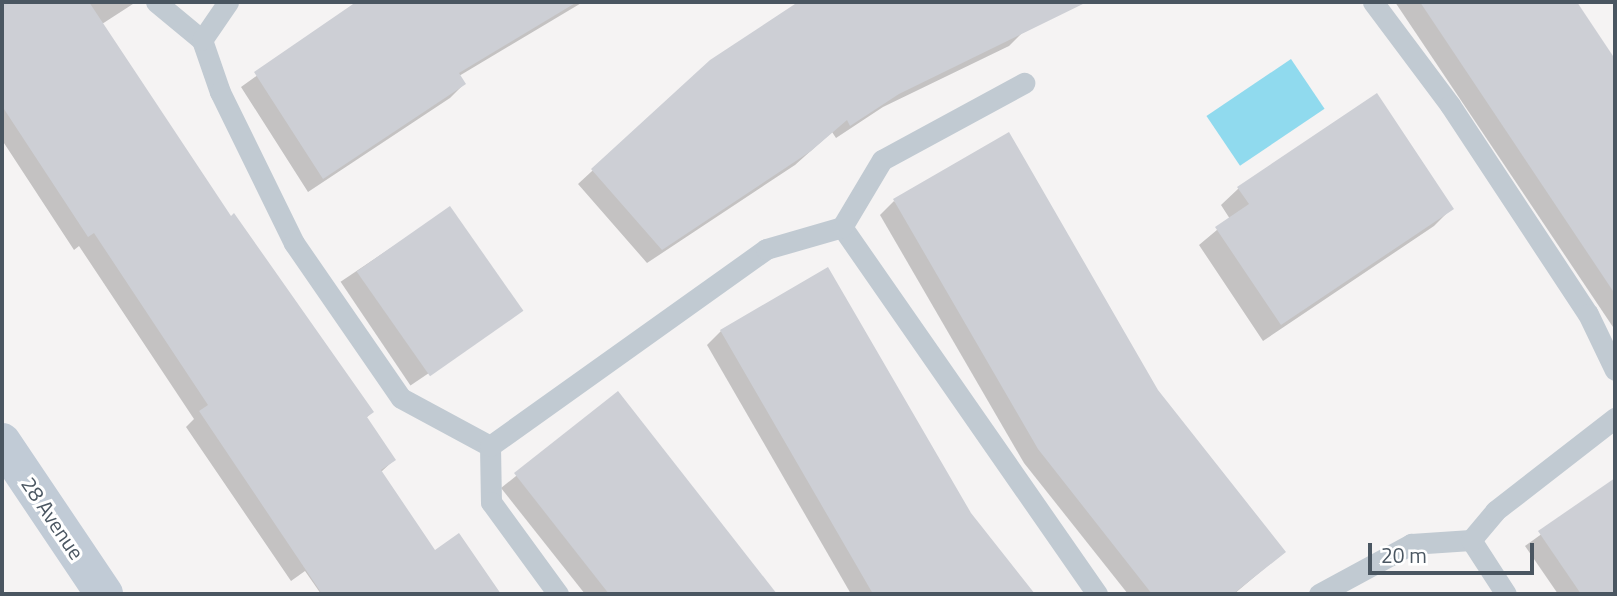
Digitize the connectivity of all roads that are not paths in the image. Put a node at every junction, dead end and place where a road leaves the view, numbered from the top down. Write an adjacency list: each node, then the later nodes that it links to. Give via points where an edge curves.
1 (156, 2): 4 (lane)
2 (228, 2): 4 (lane)
3 (1373, 2): 7 (lane, via 1450,105 1588,314)
4 (202, 40): 10 (lane, via 220,92 294,243 401,398)
5 (1024, 83): 6 (lane, via 882,160)
6 (842, 228): 10 (lane, via 766,249); 14 (lane)
7 (1615, 370)
8 (1615, 418): 11 (lane, via 1495,511)
9 (2, 442): 12 (street, 28 Avenue)
10 (490, 446): 13 (lane, via 491,502)
11 (1471, 540): 15 (lane, via 1411,544); 16 (lane)
12 (104, 594)
13 (558, 594)
14 (1097, 594)
15 (1319, 594)
16 (1506, 594)

